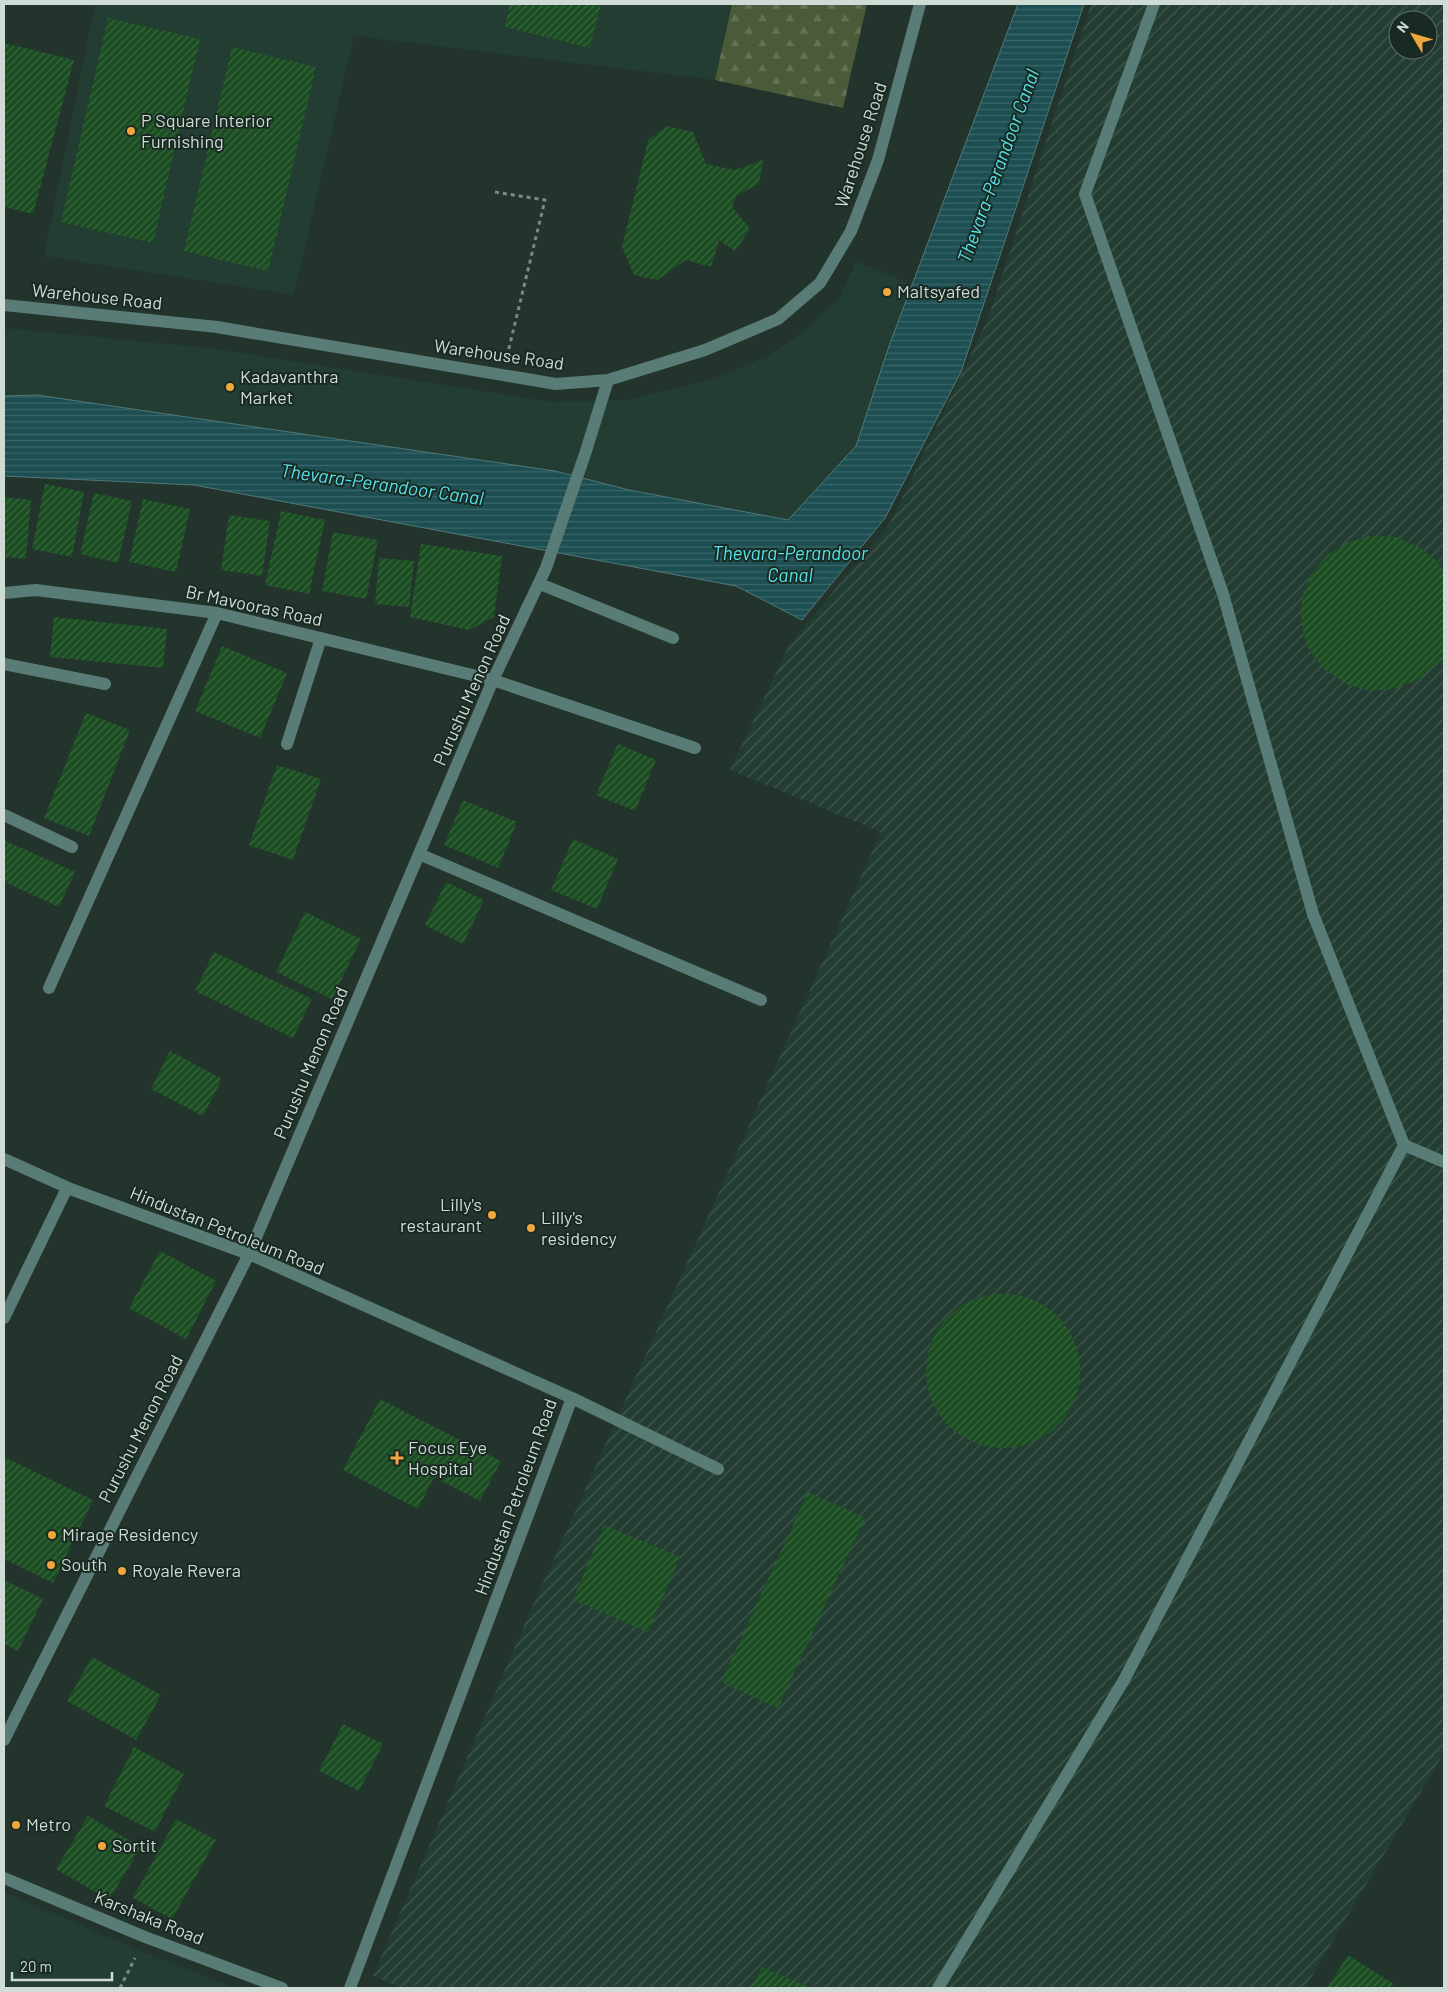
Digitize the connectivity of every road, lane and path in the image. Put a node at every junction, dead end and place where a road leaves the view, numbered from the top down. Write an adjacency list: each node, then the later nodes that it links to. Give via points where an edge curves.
1 (920, 4): 6 (street, Warehouse Road, via 878,160 851,232 820,283 778,319 705,350)
2 (1154, 4): 22 (street, via 1085,194 1223,594 1313,914)
3 (495, 192): 5 (path, via 545,200)
4 (4, 305): 5 (street, Warehouse Road, via 217,327)
5 (503, 375): 6 (street, Warehouse Road, via 556,384)
6 (608, 380): 7 (street, Purushu Menon Road)
7 (540, 584): 11 (street); 13 (street, Purushu Menon Road)
8 (4, 592): 9 (street, Br Mavooras Road, via 36,590)
9 (216, 613): 10 (street, Br Mavooras Road); 20 (street)
10 (321, 638): 13 (street, Br Mavooras Road); 15 (street)
11 (673, 638)
12 (4, 664): 14 (street)
13 (493, 680): 16 (street, Br Mavooras Road); 19 (street, Purushu Menon Road)
14 (105, 684)
15 (286, 744)
16 (695, 748)
17 (4, 815): 18 (street)
18 (72, 847)
19 (419, 854): 21 (street); 26 (street, Purushu Menon Road)
20 (49, 988)
21 (761, 1000)
22 (1404, 1145): 24 (street); 36 (street, via 1124,1680)
23 (4, 1159): 25 (street, Hindustan Petroleum Road)
24 (1444, 1162)
25 (67, 1188): 26 (street, Hindustan Petroleum Road); 27 (street)
26 (249, 1254): 28 (street, Hindustan Petroleum Road); 30 (street, Purushu Menon Road)
27 (4, 1318)
28 (572, 1398): 29 (street); 35 (street, Hindustan Petroleum Road)
29 (718, 1469)
30 (4, 1740)
31 (4, 1878): 32 (street, Karshaka Road)
32 (145, 1937): 33 (path); 34 (street, Karshaka Road)
33 (120, 1988)
34 (282, 1988)
35 (350, 1988)
36 (938, 1988)

